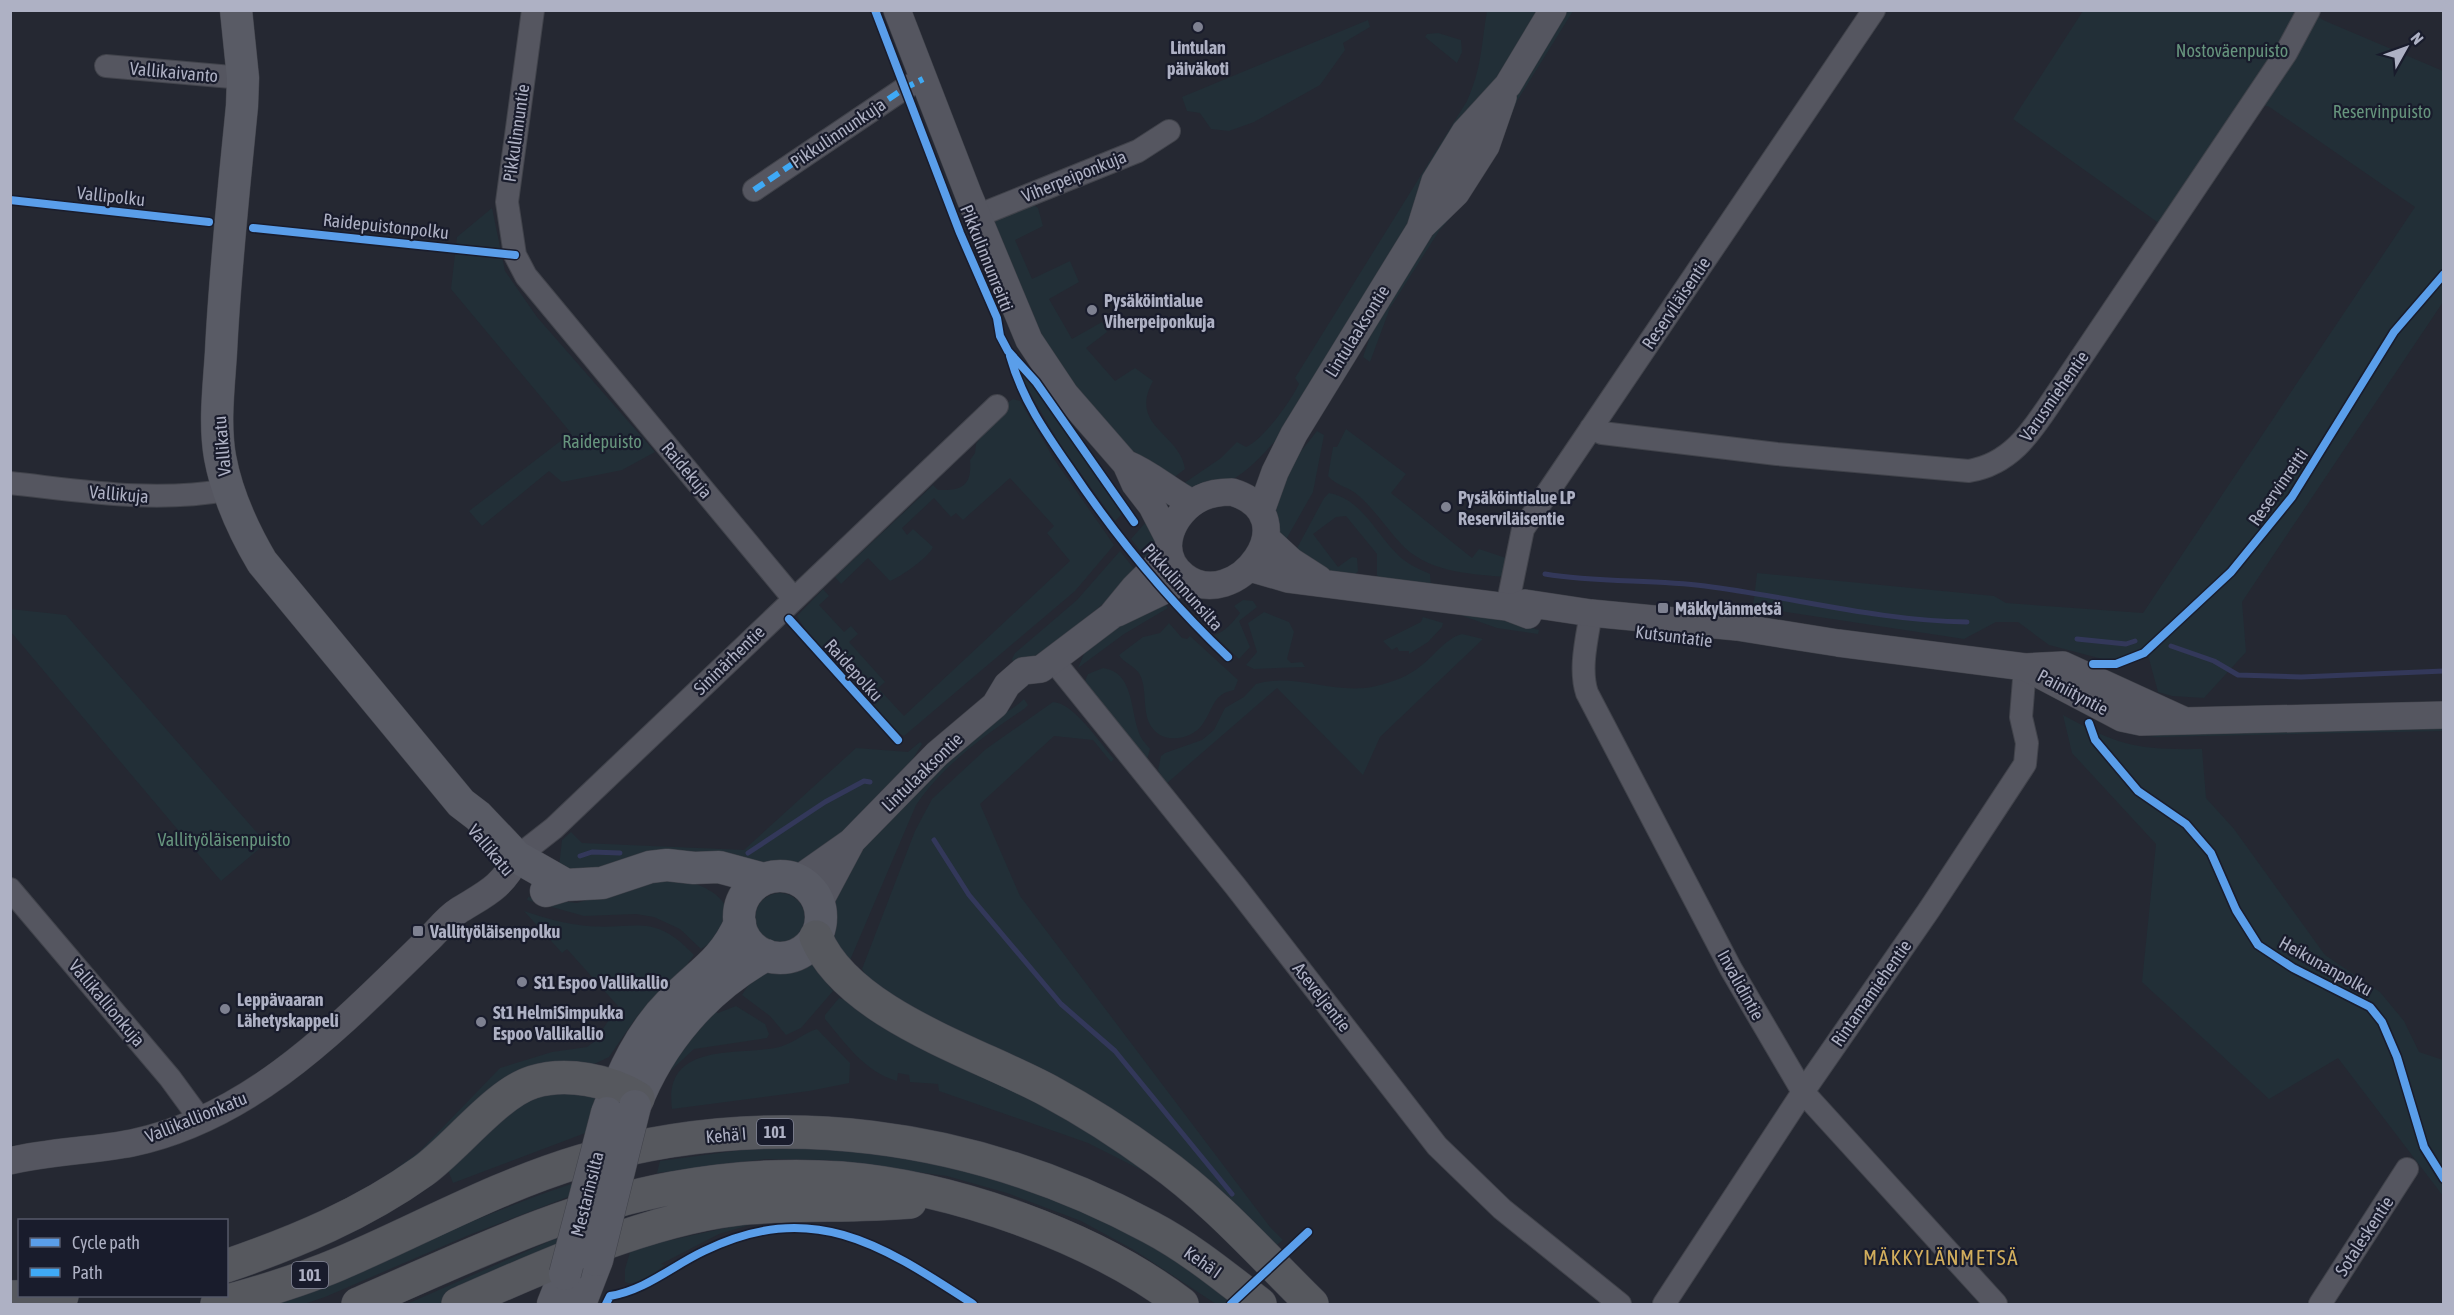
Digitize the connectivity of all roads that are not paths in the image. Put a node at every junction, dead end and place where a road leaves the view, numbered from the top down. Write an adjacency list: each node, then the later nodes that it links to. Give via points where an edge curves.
1 (236, 10): 8 (main road, Vallikatu)
2 (533, 10): 13 (street, Pikkulinnuntie, via 507,202)
3 (897, 10): 9 (street, Pikkulinnunreitti)
4 (1553, 10): 16 (street, Lintulaaksontie, via 1508,85 1465,132 1435,181 1420,229)
5 (1874, 10): 15 (street, Reserviläisentie)
6 (2309, 10): 15 (street, Varusmiehentie, via 2286,53 2060,389 2027,437 2006,458 1969,471 1690,444 1602,433)
7 (105, 66): 8 (street, Vallikaivanto)
8 (243, 78): 19 (main road, Vallikatu, via 219,386 219,453)
9 (923, 79): 11 (street, Pikkulinnunkuja); 12 (street, Pikkulinnunreitti)
10 (1169, 131): 12 (street, Viherpeiponkuja, via 1138,151)
11 (754, 190)
12 (977, 216): 17 (street, Pikkulinnunreitti, via 1029,340 1047,370)
13 (515, 255): 28 (street, Raidekuja, via 526,276)
14 (997, 406): 28 (street, Sininärhentie)
15 (1591, 428): 29 (street, Reserviläisentie, via 1523,529)
16 (1294, 434): 20 (street, Lintulaaksontie); 22 (street, Lintulaaksontie)
17 (1126, 464): 21 (street, Pikkulinnunreitti, via 1146,472 1168,491); 24 (street, Pikkulinnunreitti, via 1152,506)
18 (10, 483): 19 (street, Vallikuja, via 147,498 190,497)
19 (227, 490): 36 (main road, Vallikatu, via 262,562 461,803 478,816)
20 (1232, 492): 21 (street, via 1213,493); 22 (street, via 1250,499)
21 (1192, 503): 24 (street, via 1178,518)
22 (1261, 511): 23 (street)
23 (1266, 538): 25 (street); 27 (street, Kutsuntatie, via 1291,561)
24 (1168, 546): 26 (street, via 1175,568); 30 (street)
25 (1250, 568): 26 (street, via 1218,584); 27 (street, Kutsuntatie, via 1288,579)
26 (1188, 579): 30 (street)
27 (1326, 583): 29 (street, Kutsuntatie)
28 (794, 599): 36 (street, Sininärhentie, via 554,828)
29 (1509, 607): 31 (street, Kutsuntatie, via 1522,613)
30 (1111, 616): 32 (street, Lintulaaksontie)
31 (1590, 619): 33 (street, Kutsuntatie, via 1773,646 1838,643); 46 (street, Invalidintie, via 1585,660 1587,693 1731,969)
32 (1047, 665): 35 (street, Lintulaaksontie, via 1023,671 1007,684 995,705 937,754); 61 (street, Aseveljentie, via 1236,886 1437,1146 1502,1209)
33 (2025, 667): 34 (street, Painiityntie, via 2063,665 2183,720); 46 (street, Rintamamiehentie, via 2021,717 2027,743 2025,764)
34 (2444, 715)
35 (851, 842): 39 (street, Lintulaaksontie); 41 (street, Lintulaaksontie)
36 (507, 864): 37 (main road, Vallikatu, via 566,885 602,882 650,867); 48 (street, Vallikallionkatu, via 477,902 458,912 286,1071 251,1096)
37 (694, 868): 38 (main road, Vallikatu, via 718,867); 42 (main road, Vallikatu, via 731,894)
38 (764, 879): 39 (main road, via 775,876); 42 (main road, via 750,889)
39 (797, 880): 41 (main road)
40 (10, 889): 48 (street, Vallikallionkuja)
41 (819, 903): 43 (main road, via 820,926)
42 (740, 914): 44 (main road, via 748,942); 45 (main road)
43 (816, 937): 44 (main road, via 794,955); 60 (highway, via 836,970 889,1012 1049,1091 1106,1125 1189,1185 1264,1253)
44 (766, 955): 45 (main road)
45 (732, 963): 47 (main road, via 651,1024 635,1049)
46 (1803, 1092): 62 (street, Rintamamiehentie); 63 (street, Invalidintie)
47 (624, 1101): 52 (highway, via 591,1080 545,1079 519,1087 425,1169 389,1194 330,1226); 56 (main road, Mestarinsilta, bridge); 57 (main road, Mestarinsilta, bridge, via 597,1260)
48 (200, 1119): 49 (street, Vallikallionkatu, via 133,1143)
49 (10, 1161)
50 (2408, 1168): 64 (street, Sotaleskentie)
51 (951, 1198): 54 (highway, via 840,1178 765,1177 673,1188 604,1205 528,1232); 55 (highway, via 735,1210 619,1239); 58 (highway, via 1018,1218 1078,1244 1128,1269)
52 (228, 1265)
53 (217, 1305): 59 (highway, Kehä I / 101, via 338,1264 580,1161 675,1140 809,1132 869,1136 1005,1163 1074,1190 1152,1228 1212,1267)
54 (358, 1305)
55 (458, 1305)
56 (553, 1305)
57 (580, 1305)
58 (1182, 1305)
59 (1260, 1305)
60 (1312, 1305)
61 (1620, 1305)
62 (1665, 1305)
63 (1996, 1305)
64 (2320, 1305)

